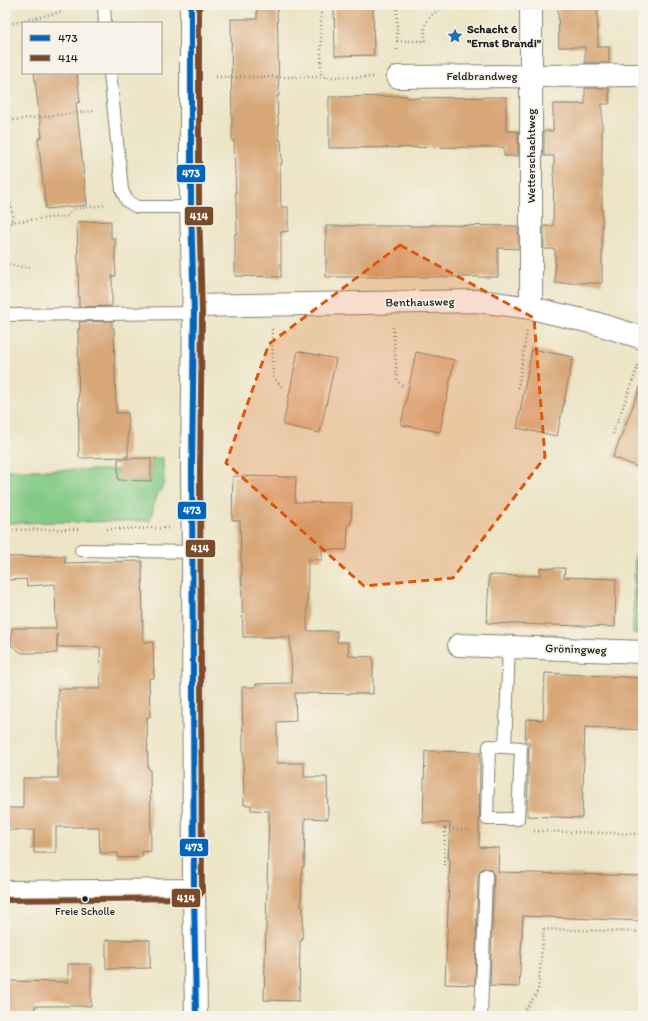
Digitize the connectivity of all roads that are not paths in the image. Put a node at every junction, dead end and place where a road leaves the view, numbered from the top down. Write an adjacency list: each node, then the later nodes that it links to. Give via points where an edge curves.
1 (104, 5): 4 (lane)
2 (191, 5): 9 (street)
3 (531, 5): 7 (street, Wetterschachtweg)
4 (105, 22)
5 (110, 74): 9 (lane, via 122,190 127,201 137,207)
6 (643, 75): 7 (street, Feldbrandweg)
7 (531, 76): 8 (street, Feldbrandweg); 10 (street, Wetterschachtweg)
8 (398, 77)
9 (191, 207): 11 (street)
10 (531, 308): 11 (street, Benthausweg, via 479,301 271,304); 13 (street, Benthausweg, via 595,323)
11 (194, 309): 12 (lane); 15 (street)
12 (5, 315)
13 (643, 338)
14 (81, 550): 15 (lane)
15 (194, 552): 21 (street)
16 (459, 645): 17 (street, Gröningweg)
17 (509, 647): 18 (street, Gröningweg); 19 (lane)
18 (643, 652)
19 (504, 747): 19 (lane, via 521,748 518,819 487,818 489,746)
20 (486, 875): 24 (lane)
21 (194, 890): 22 (street); 23 (street)
22 (5, 892)
23 (196, 1016)
24 (481, 1016)

